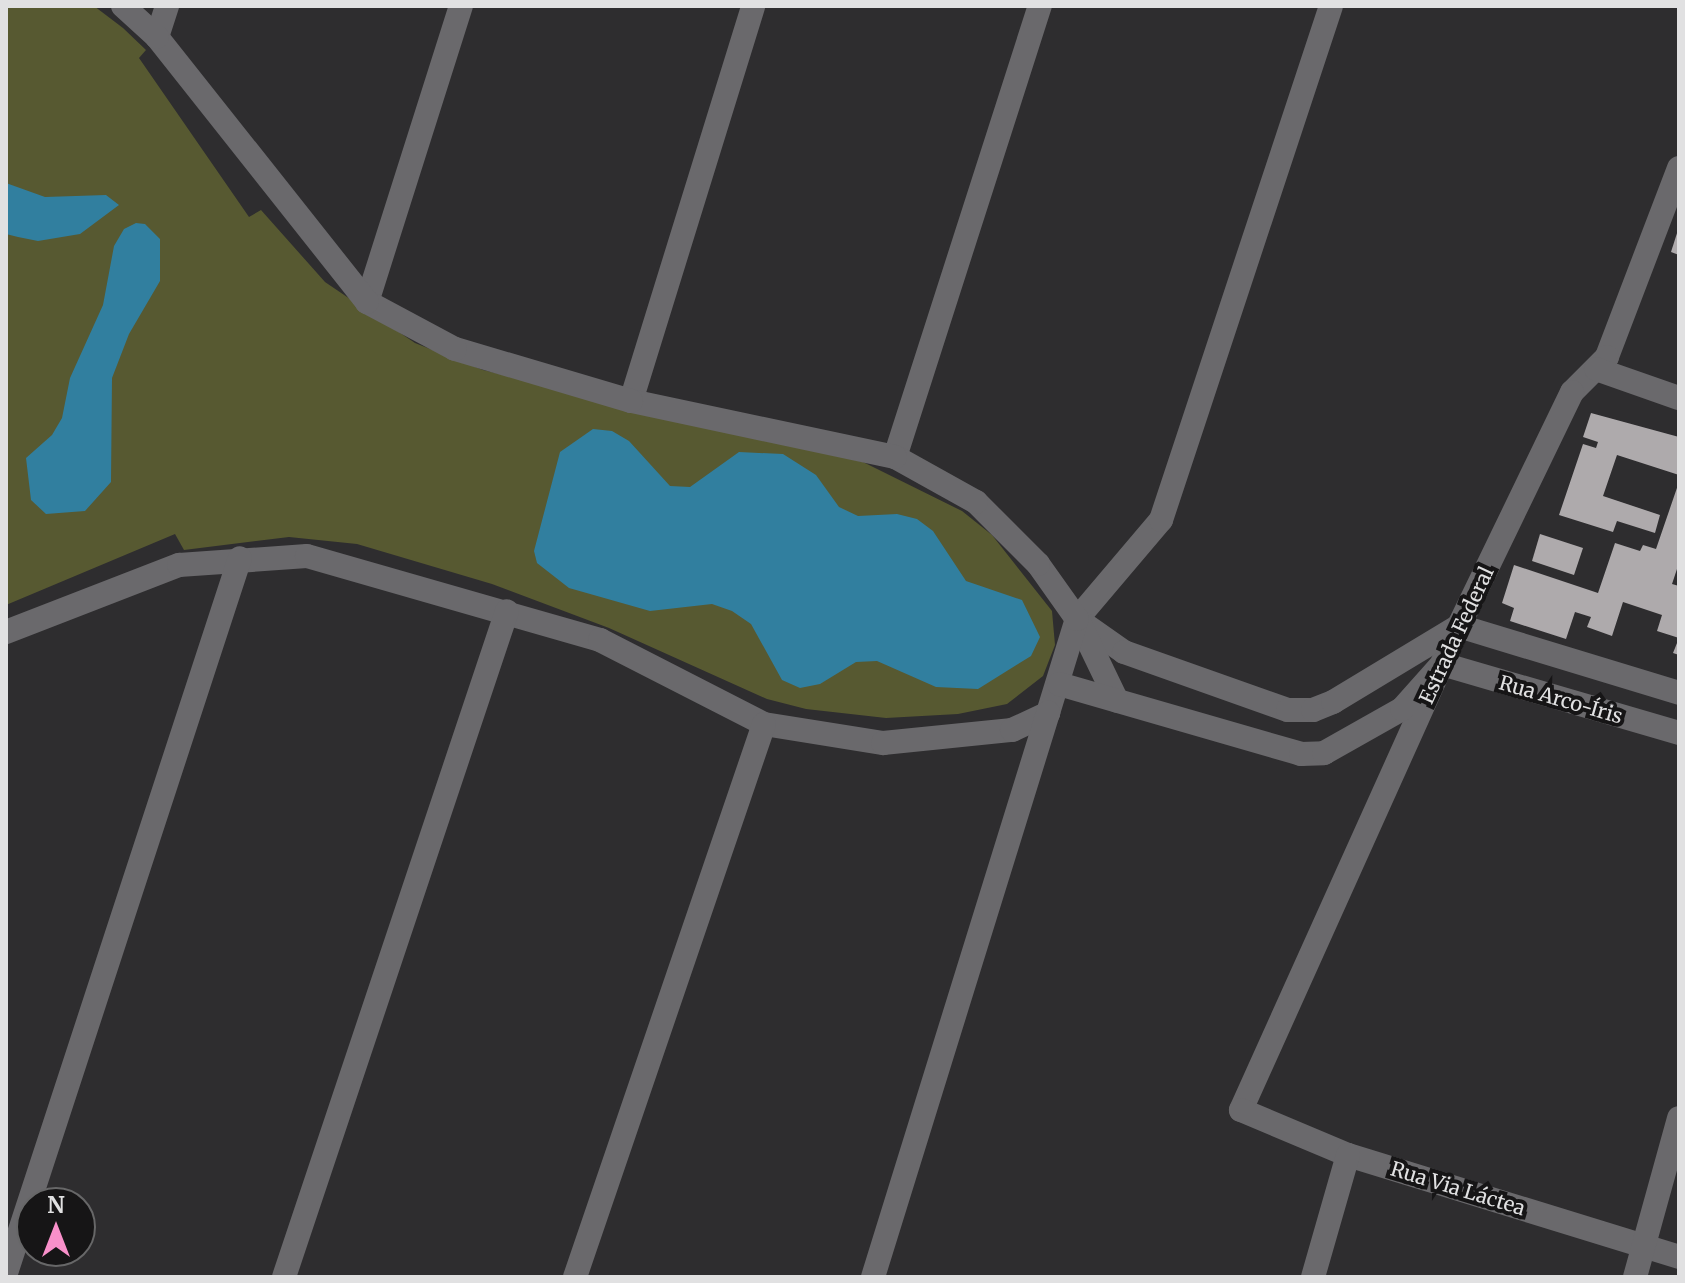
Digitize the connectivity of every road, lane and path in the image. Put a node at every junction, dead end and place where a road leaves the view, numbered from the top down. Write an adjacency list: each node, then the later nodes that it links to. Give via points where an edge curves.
1 (123, 6): 7 (street)
2 (167, 6): 7 (street)
3 (461, 6): 9 (street)
4 (753, 6): 12 (street)
5 (1040, 6): 13 (street)
6 (1331, 6): 16 (street, via 1161,520)
7 (157, 37): 9 (street)
8 (1679, 168): 10 (street, Estrada Federal, via 1607,357)
9 (367, 302): 12 (street, via 455,349)
10 (1596, 369): 11 (street); 17 (street, Estrada Federal, via 1572,392)
11 (1679, 398)
12 (631, 401): 13 (street)
13 (895, 457): 16 (street, via 976,502 1038,564)
14 (240, 558): 15 (street, via 307,556); 18 (street, via 179,565); 31 (street)
15 (507, 611): 24 (street, via 600,640); 32 (street)
16 (1077, 619): 17 (street, via 1124,652 1288,710 1313,710); 20 (street); 22 (street)
17 (1459, 626): 19 (street, Estrada Federal); 21 (street, Rua Arco-Íris)
18 (6, 632)
19 (1442, 664): 22 (street, via 1402,709 1324,753 1301,754); 25 (street, Rua Arco-Íris); 26 (street, Estrada Federal)
20 (1059, 684): 22 (street); 23 (street)
21 (1679, 693)
22 (1117, 701)
23 (1048, 713): 24 (street, via 1012,730 883,743); 34 (street)
24 (764, 724): 33 (street)
25 (1679, 733)
26 (1241, 1110): 28 (street, Rua Via Láctea)
27 (1679, 1118): 29 (street)
28 (1348, 1155): 29 (street, Rua Via Láctea); 35 (street)
29 (1643, 1244): 30 (street, Rua Via Láctea); 36 (street)
30 (1679, 1257)
31 (6, 1273)
32 (284, 1277)
33 (575, 1277)
34 (873, 1277)
35 (1313, 1277)
36 (1635, 1277)

